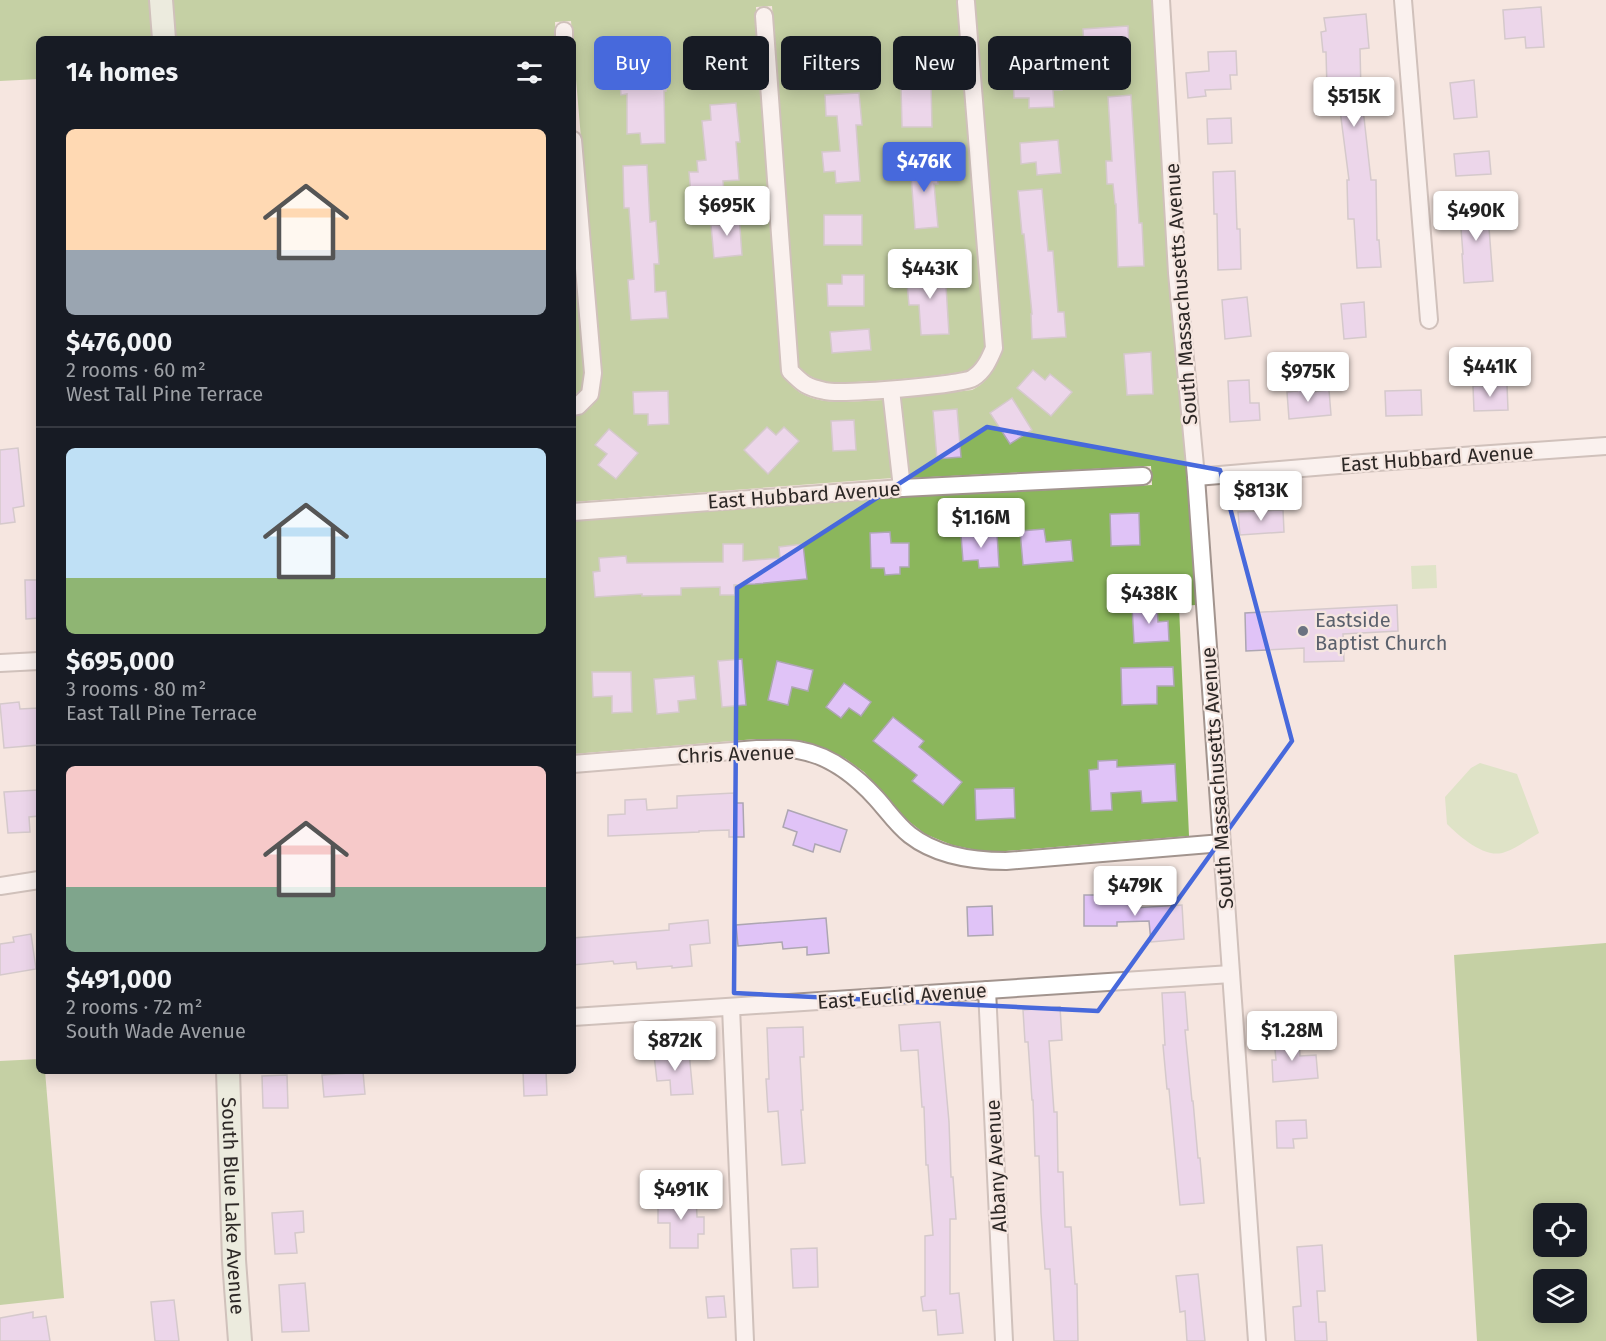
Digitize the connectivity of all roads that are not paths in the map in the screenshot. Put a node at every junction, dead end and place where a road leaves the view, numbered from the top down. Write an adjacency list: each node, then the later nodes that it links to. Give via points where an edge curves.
1 (161, 0): 6 (main road)
2 (1161, 0): 13 (street, South Massachusetts Avenue, via 1177,273)
3 (1403, 0): 8 (street)
4 (966, 2): 9 (street, via 994,348 986,367 971,380)
5 (764, 16): 9 (street, via 790,371 806,386 828,392)
6 (164, 36)
7 (576, 175): 10 (street, via 593,373 590,394)
8 (1430, 320)
9 (891, 390): 14 (street)
10 (576, 406)
11 (1606, 446): 13 (street, East Hubbard Avenue)
12 (1143, 476): 14 (street, East Hubbard Avenue)
13 (1196, 477): 19 (street, South Massachusetts Avenue)
14 (903, 488): 15 (street, East Hubbard Avenue)
15 (576, 512)
16 (36, 661): 17 (street)
17 (0, 663)
18 (576, 764): 19 (street, Chris Avenue, via 757,749 801,751 841,767 921,842 950,855 985,861)
19 (1222, 843): 22 (street, South Massachusetts Avenue)
20 (36, 880): 21 (street)
21 (0, 886)
22 (1231, 975): 23 (street, East Euclid Avenue); 30 (street, South Massachusetts Avenue)
23 (987, 990): 24 (street, East Euclid Avenue); 29 (street, Albany Avenue)
24 (731, 1007): 25 (street, East Euclid Avenue); 28 (street)
25 (576, 1017)
26 (228, 1074): 27 (main road, South Blue Lake Avenue)
27 (240, 1341)
28 (745, 1341)
29 (1005, 1341)
30 (1257, 1341)

